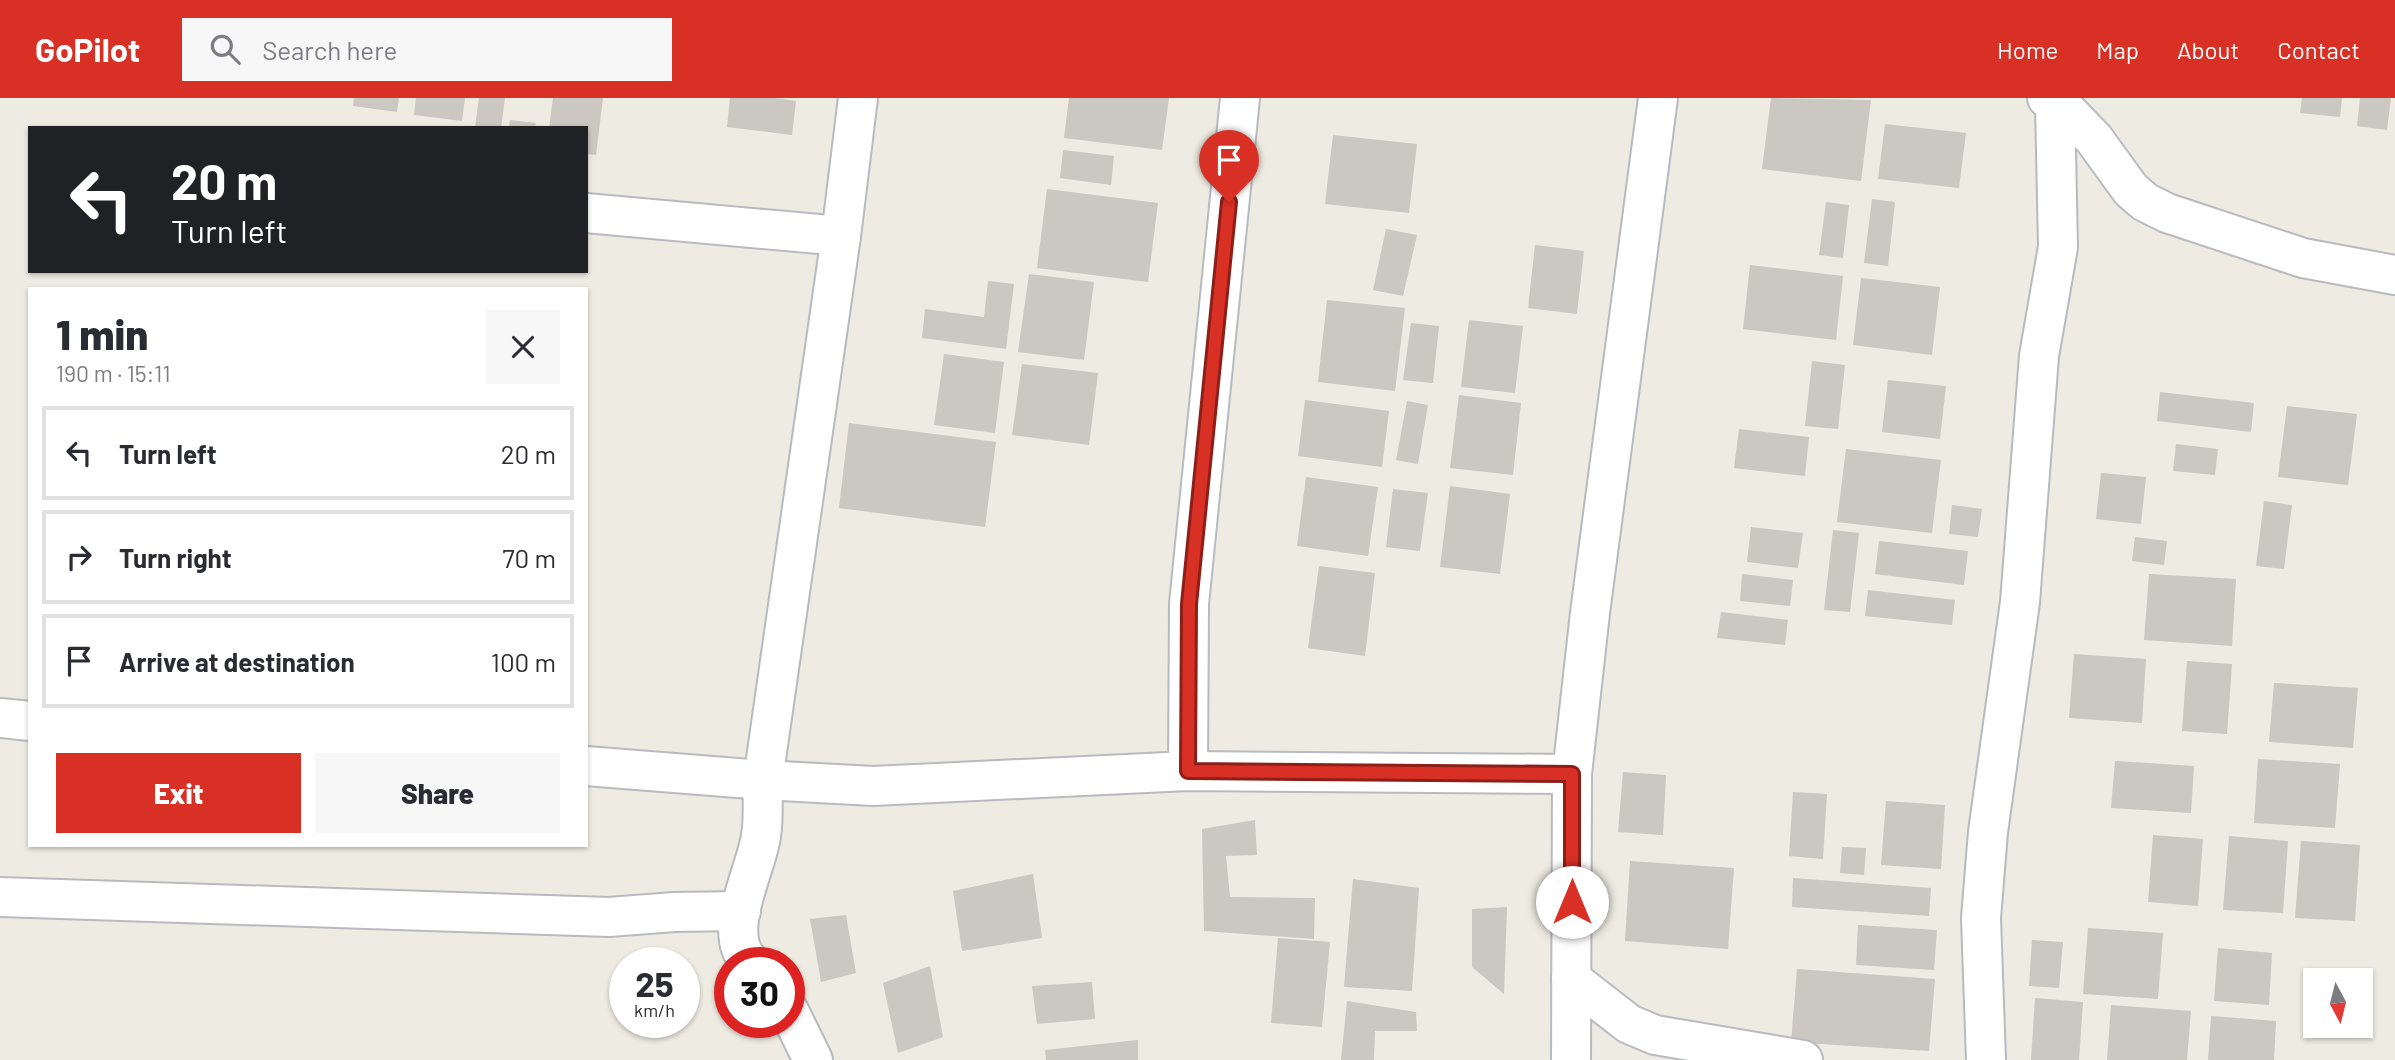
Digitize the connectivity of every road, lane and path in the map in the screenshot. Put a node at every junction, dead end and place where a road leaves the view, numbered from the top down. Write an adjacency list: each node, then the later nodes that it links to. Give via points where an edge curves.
1 (858, 98): 6 (street)
2 (1240, 98): 11 (street, via 1189,604)
3 (1658, 98): 12 (street)
4 (2051, 100): 7 (street, via 2094,139 2145,202 2303,258); 22 (street, via 2058,247 2039,356 2021,590 1982,905)
5 (588, 213): 6 (street)
6 (841, 236): 13 (street)
7 (2395, 275)
8 (0, 718): 9 (street)
9 (28, 721)
10 (588, 766): 13 (street)
11 (1188, 771): 12 (street); 13 (street, via 873,786)
12 (1572, 774): 17 (street)
13 (763, 780): 15 (street, via 761,836)
14 (0, 897): 15 (street, via 609,917)
15 (741, 911): 16 (street, via 737,936)
16 (741, 947)
17 (1571, 979): 20 (street); 21 (street, via 1629,1024 1655,1035)
18 (802, 1038): 19 (street)
19 (813, 1060)
20 (1571, 1060)
21 (1803, 1060)
22 (1986, 1060)

